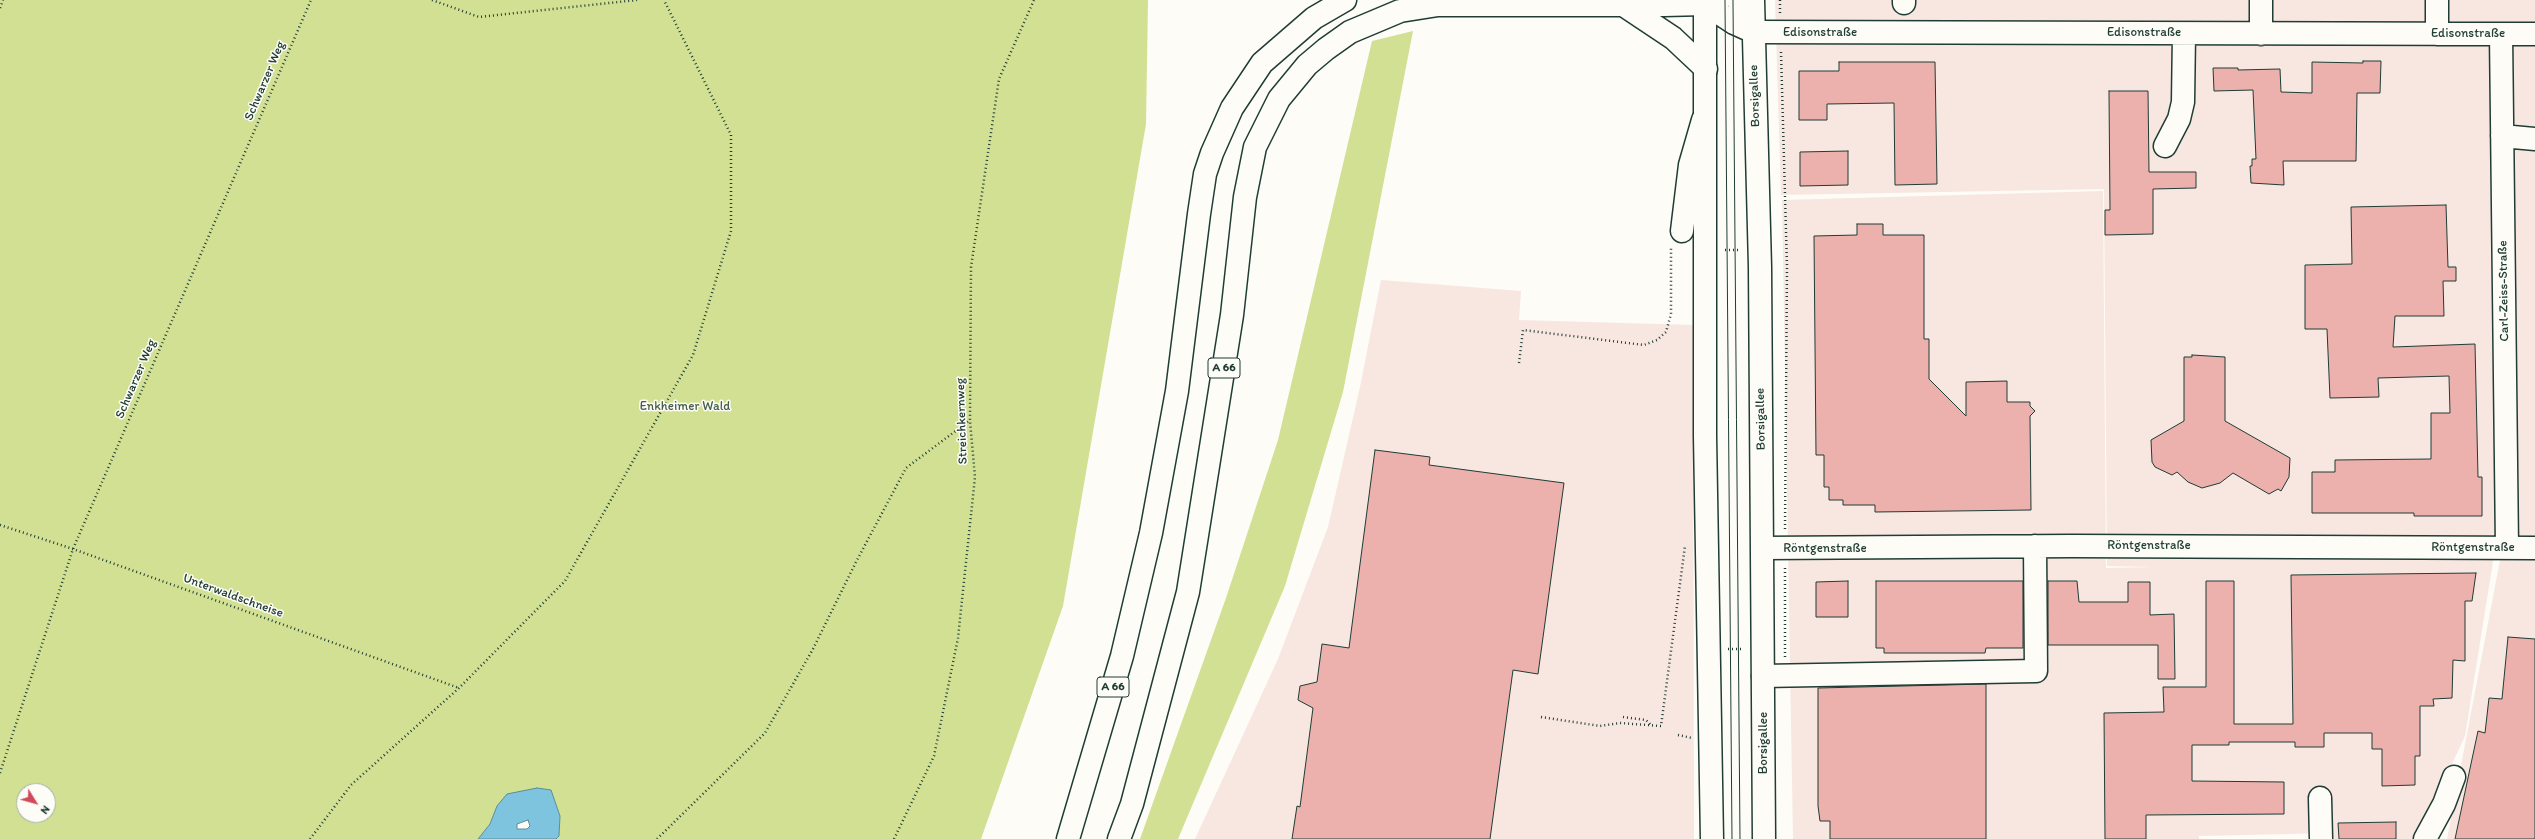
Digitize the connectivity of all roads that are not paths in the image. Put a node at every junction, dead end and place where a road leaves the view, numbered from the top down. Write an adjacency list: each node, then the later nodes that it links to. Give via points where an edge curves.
1 (1345, 0): 27 (main road, A 66, via 1314,18 1262,63 1232,108 1205,174 1177,391 1151,533 1122,656)
2 (1738, 0): 8 (main road)
3 (1753, 0): 8 (main road, Borsigallee)
4 (2261, 0): 10 (main road)
5 (2437, 0): 11 (main road)
6 (1710, 1): 7 (main road, A 66); 8 (main road, via 1734,23); 14 (main road)
7 (1625, 6): 14 (main road, via 1673,38); 28 (main road, A 66, via 1438,5 1400,11 1350,32 1326,49 1308,65 1279,99 1255,147 1245,197 1232,315 1188,592 1132,804)
8 (1754, 32): 9 (main road, Edisonstraße); 21 (main road, Borsigallee)
9 (2184, 34): 10 (main road, Edisonstraße); 18 (main road, via 2183,102 2180,119)
10 (2261, 34): 11 (main road, Edisonstraße)
11 (2437, 34): 12 (main road, Edisonstraße)
12 (2501, 34): 13 (main road, Edisonstraße); 16 (main road, Carl-Zeiss-Straße)
13 (2535, 34)
14 (1706, 70): 15 (main road)
15 (1705, 115): 19 (main road, via 1690,165); 29 (main road, via 1705,436)
16 (2502, 136): 17 (main road); 22 (main road, Carl-Zeiss-Straße)
17 (2535, 138)
18 (2165, 146)
19 (1676, 236)
20 (2035, 546): 21 (main road, Röntgenstraße); 22 (main road, Röntgenstraße); 24 (main road, via 2036,671)
21 (1763, 548): 24 (main road, Borsigallee)
22 (2507, 548): 23 (main road, Röntgenstraße)
23 (2535, 548)
24 (1763, 676): 30 (main road, Borsigallee)
25 (2454, 777): 32 (main road, via 2444,804)
26 (2320, 798): 31 (main road)
27 (1068, 839)
28 (1120, 839)
29 (1712, 839)
30 (1764, 839)
31 (2321, 839)
32 (2425, 839)

